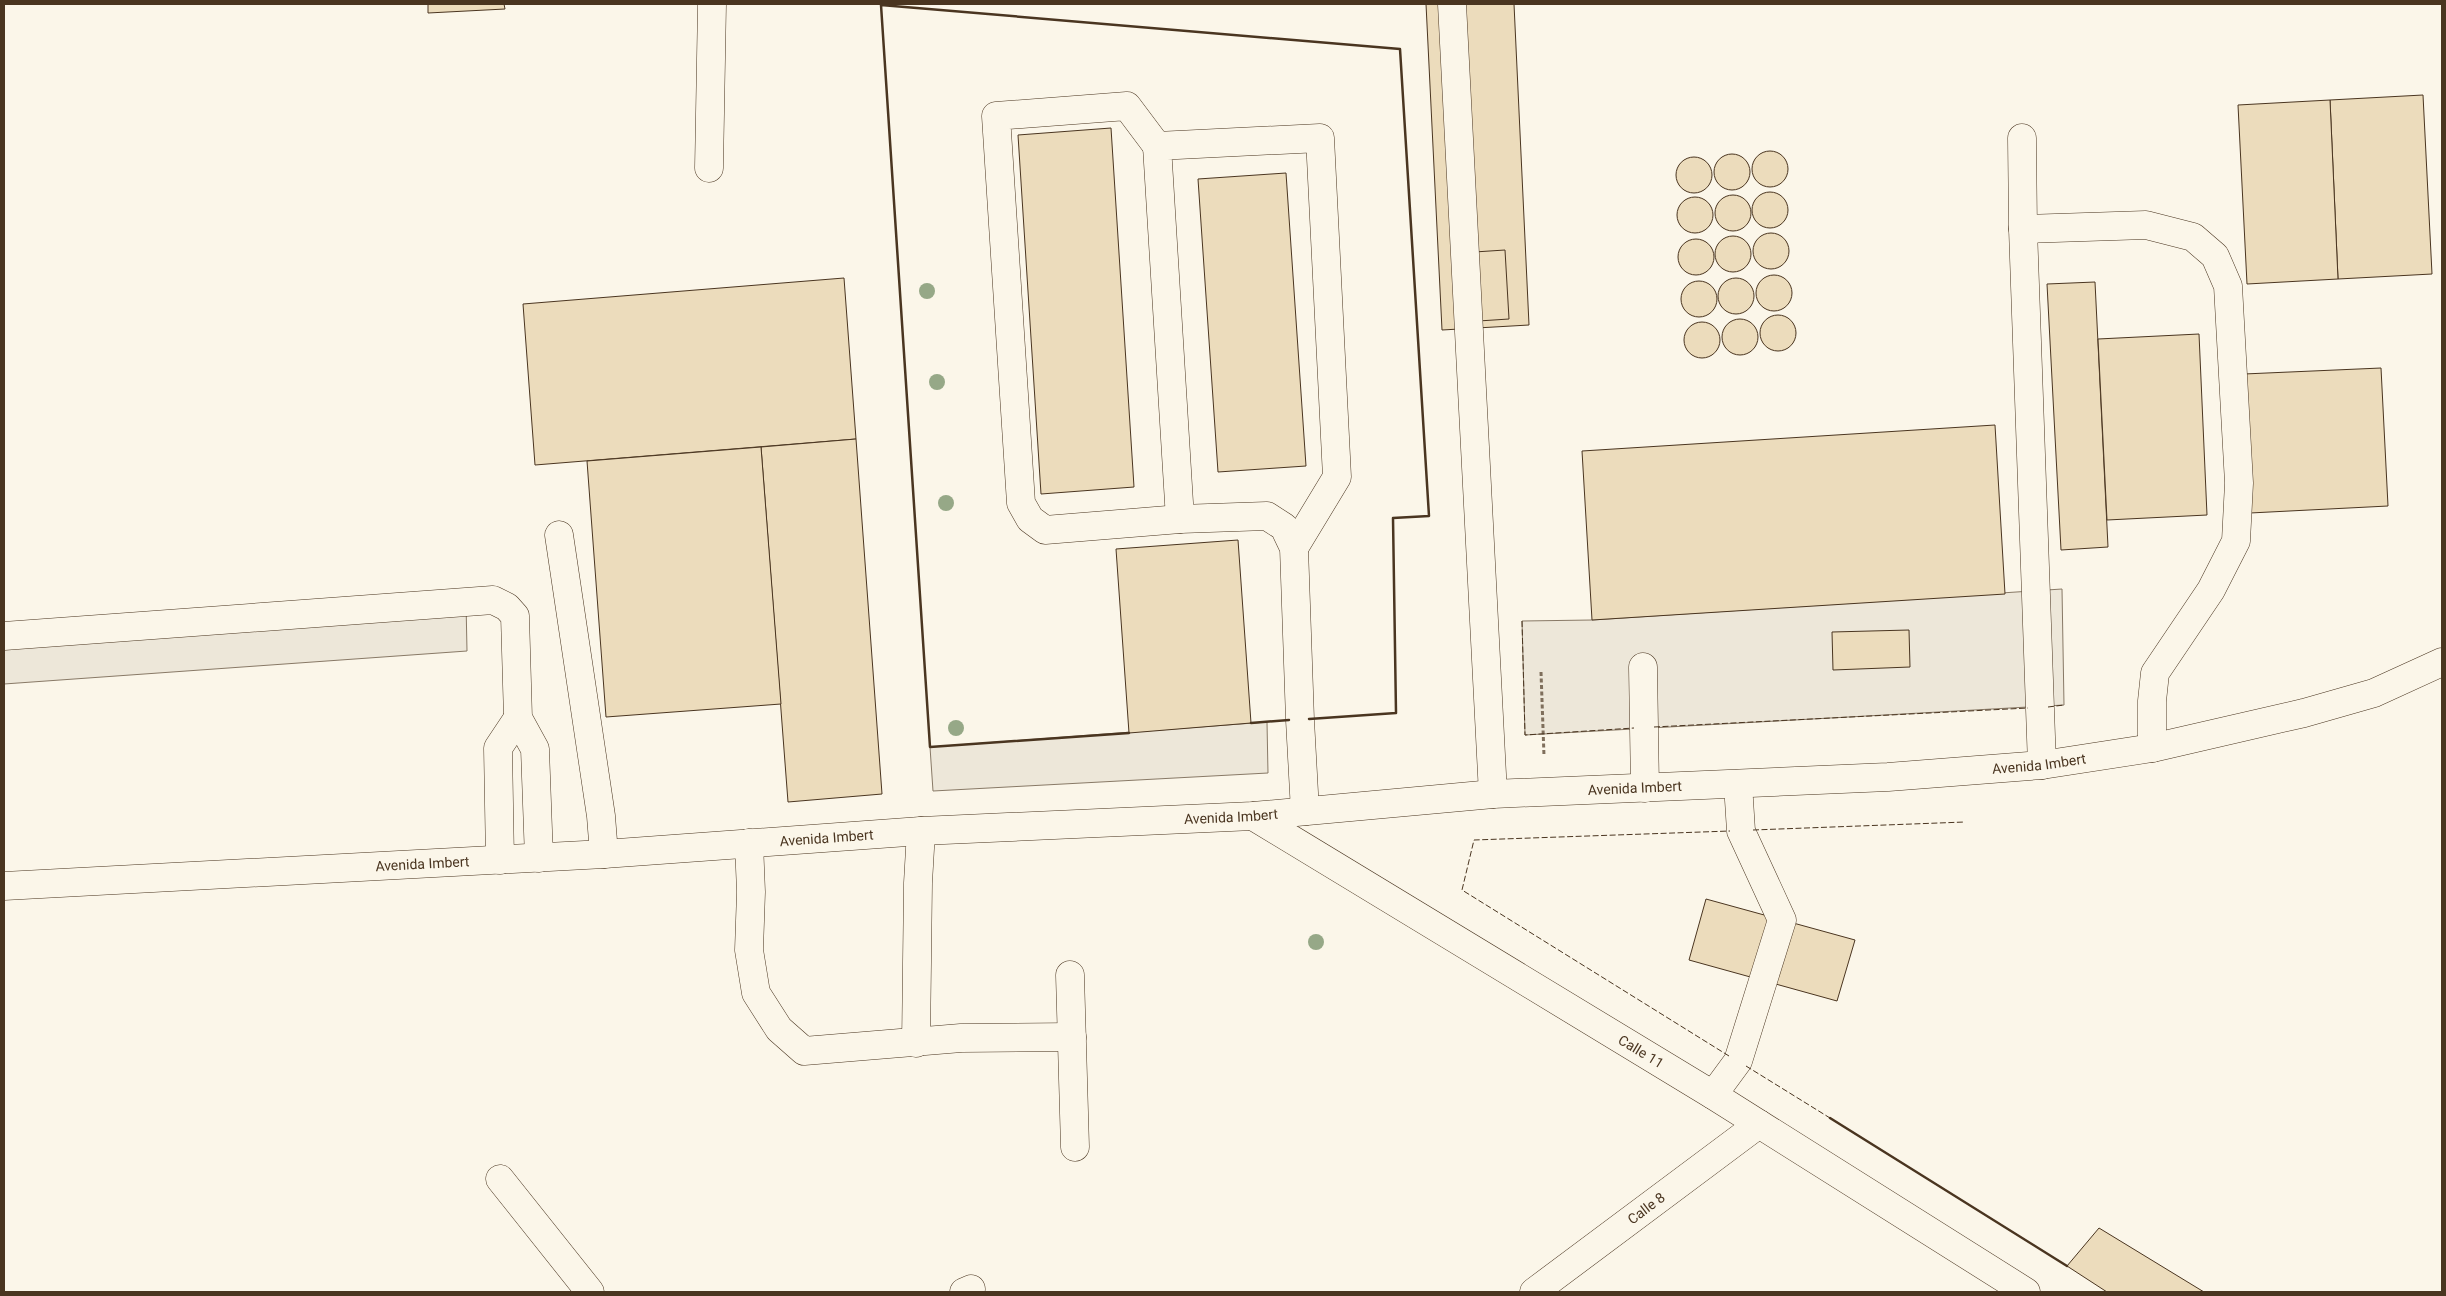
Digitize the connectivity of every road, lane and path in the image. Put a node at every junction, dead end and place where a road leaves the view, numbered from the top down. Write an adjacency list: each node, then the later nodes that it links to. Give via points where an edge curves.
1 (712, 4): 5 (main road)
2 (1452, 4): 20 (main road)
3 (2022, 138): 6 (main road)
4 (1157, 146): 7 (main road); 7 (main road, via 1127,106 996,116 1021,503 1030,519 1045,530); 9 (main road, via 1320,138 1337,477)
5 (709, 168)
6 (2023, 229): 15 (main road, via 2146,225 2193,237 2215,256 2228,286 2239,483 2236,540 2211,590 2154,673); 16 (main road)
7 (1180, 519): 9 (main road, via 1267,516 1284,527)
8 (559, 535): 25 (main road)
9 (1294, 548): 21 (main road)
10 (4, 636): 14 (main road, via 493,600 507,607 515,616)
11 (2442, 662): 15 (main road, Avenida Imbert, via 2374,693 2304,713)
12 (1643, 667): 18 (main road)
13 (1541, 672): 19 (path)
14 (518, 718): 26 (main road, via 535,749); 27 (main road, via 498,748)
15 (2152, 748): 16 (main road, Avenida Imbert)
16 (2042, 764): 17 (main road, Avenida Imbert, via 1888,778)
17 (1738, 784): 18 (main road, Avenida Imbert); 32 (main road, via 1741,830 1782,920 1738,1061)
18 (1646, 788): 19 (main road, Avenida Imbert)
19 (1546, 791): 20 (main road, Avenida Imbert)
20 (1493, 794): 21 (main road, Avenida Imbert)
21 (1305, 811): 22 (main road, Avenida Imbert)
22 (1254, 816): 23 (main road, Avenida Imbert); 32 (main road, Calle 11)
23 (921, 831): 24 (main road, Avenida Imbert); 31 (main road)
24 (748, 843): 25 (main road, Avenida Imbert); 31 (main road, via 751,892 749,950 756,993 779,1029 804,1052)
25 (604, 854): 26 (main road, Avenida Imbert)
26 (540, 858): 27 (main road, Avenida Imbert)
27 (500, 860): 28 (main road, Avenida Imbert)
28 (4, 886)
29 (1070, 975): 30 (main road)
30 (1072, 1037): 31 (main road, via 961,1038); 34 (main road)
31 (916, 1043)
32 (1713, 1095): 33 (main road, Calle 11)
33 (1759, 1124): 37 (main road, Calle 8); 38 (main road, Calle 11)
34 (1075, 1147)
35 (500, 1179): 36 (main road)
36 (590, 1292)
37 (1534, 1292)
38 (2026, 1292)

